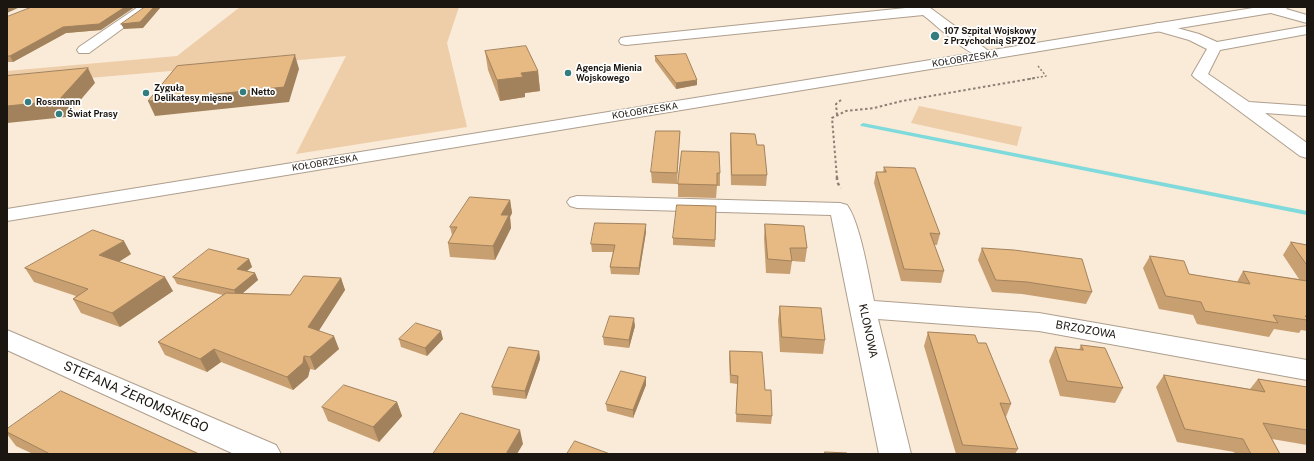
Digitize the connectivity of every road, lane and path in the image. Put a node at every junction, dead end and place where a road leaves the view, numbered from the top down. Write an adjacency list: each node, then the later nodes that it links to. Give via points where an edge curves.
1 (146, 7): 9 (street)
2 (1278, 8): 4 (street); 5 (street, KOŁOBRZESKA)
3 (923, 9): 7 (street); 10 (street)
4 (1307, 18)
5 (1159, 27): 8 (street, via 1194,37); 10 (street, KOŁOBRZESKA)
6 (1307, 30): 8 (street)
7 (626, 41)
8 (1215, 47): 13 (street, via 1200,75)
9 (84, 50)
10 (987, 55): 19 (street, KOŁOBRZESKA)
11 (1036, 63): 15 (path, via 1046,76 846,111)
12 (843, 97): 15 (path, via 836,104)
13 (1244, 107): 14 (street); 16 (street)
14 (1307, 111)
15 (837, 115): 17 (path, via 832,118 837,182)
16 (1307, 152)
17 (841, 199): 18 (street); 20 (street, KLONOWA)
18 (577, 202)
19 (7, 215)
20 (863, 310): 22 (street, BRZOZOWA, via 1039,322); 24 (street, KLONOWA)
21 (7, 339): 23 (street, STEFANA ŻEROMSKIEGO)
22 (1307, 370)
23 (266, 454)
24 (896, 454)

